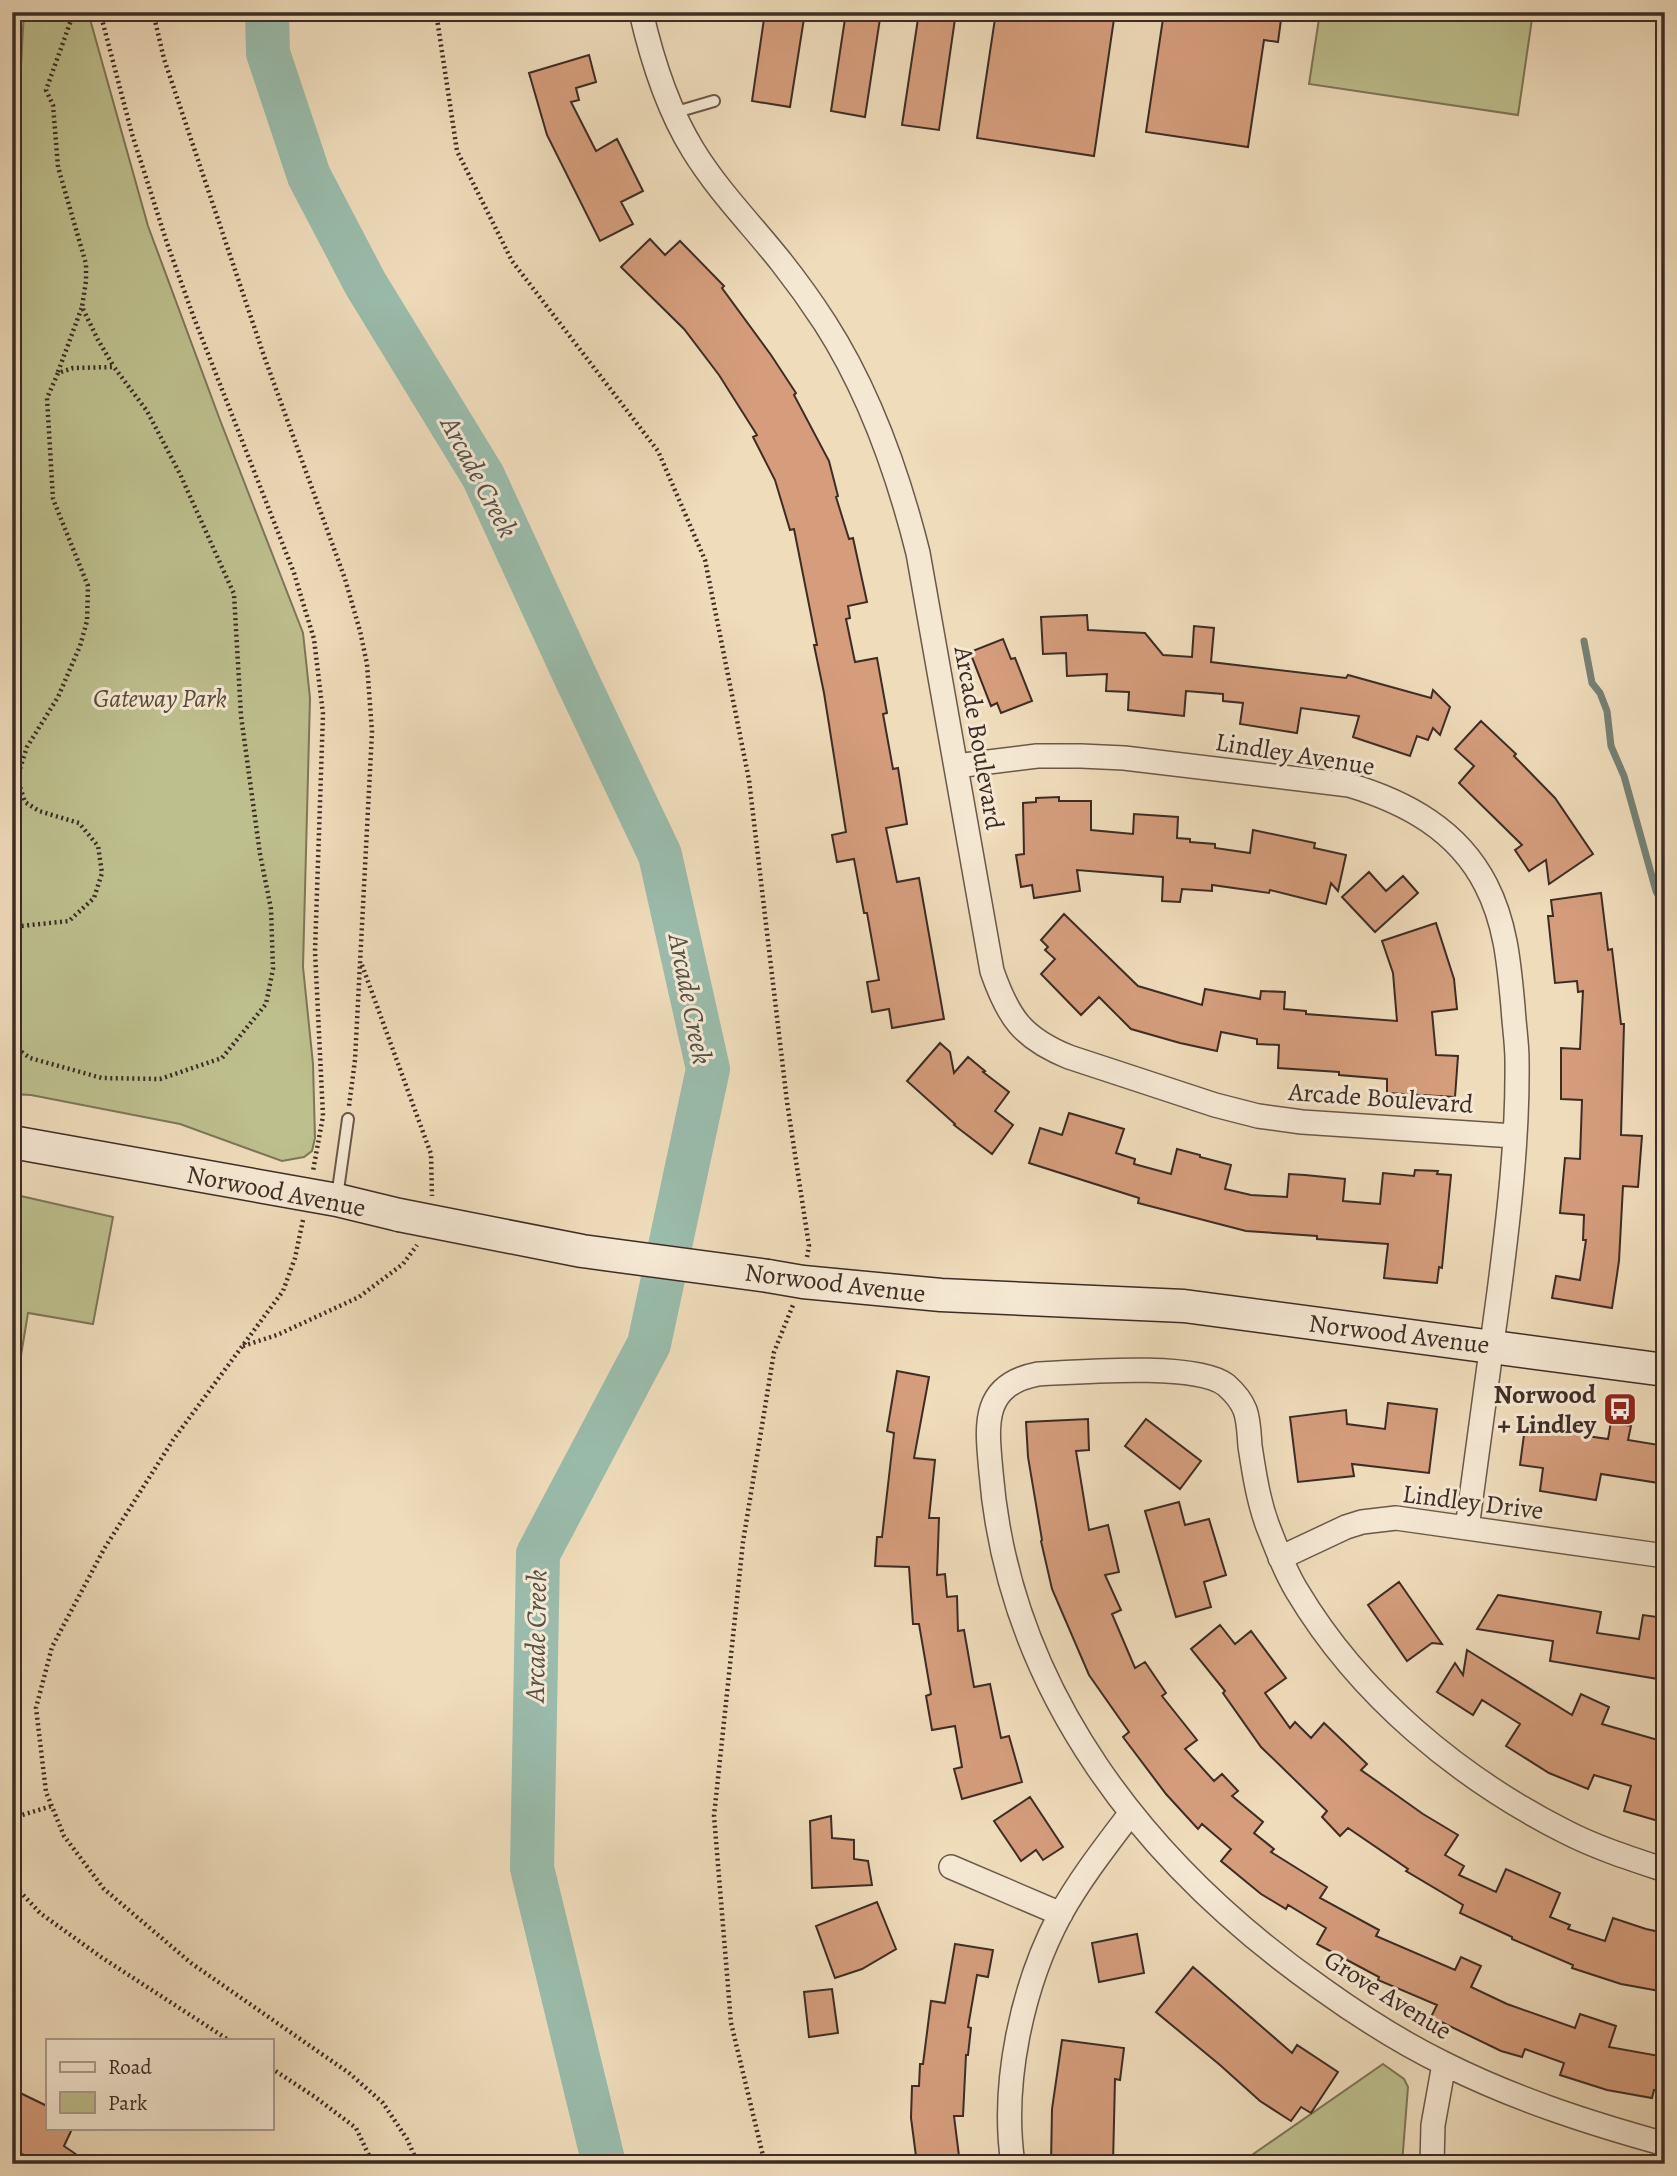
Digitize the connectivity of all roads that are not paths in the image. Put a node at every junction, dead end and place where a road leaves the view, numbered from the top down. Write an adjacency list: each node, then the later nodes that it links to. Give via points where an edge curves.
1 (641, 12): 3 (street, Arcade Boulevard, via 650,52)
2 (714, 101): 3 (lane)
3 (673, 113): 4 (street, Arcade Boulevard, via 717,186 826,324 882,435 918,553)
4 (956, 766): 6 (street, Arcade Boulevard, via 992,971 1011,1016 1052,1051 1258,1116); 6 (street, Lindley Avenue, via 1037,756 1124,758 1349,785 1413,810 1466,854 1499,914 1508,947 1517,1059)
5 (348, 1119): 8 (lane)
6 (1514, 1136): 9 (street, Lindley Avenue)
7 (12, 1142): 8 (main road, Norwood Avenue)
8 (323, 1198): 9 (main road, Norwood Avenue, bridge, via 582,1251 803,1282 942,1295 1184,1306)
9 (1492, 1346): 10 (main road, Norwood Avenue); 11 (street, Lindley Avenue)
10 (1665, 1370)
11 (1467, 1528): 12 (street, Lindley Drive); 13 (street, Lindley Drive, via 1396,1518 1362,1522)
12 (1665, 1556)
13 (1280, 1558): 14 (street, via 1256,1482 1245,1408 1222,1382 1143,1370 1038,1374 1007,1385 999,1394 987,1428 1004,1560 1017,1603 1040,1665 1070,1725); 16 (street, via 1318,1624 1363,1678 1448,1758 1506,1799 1567,1833)
14 (1130, 1814): 17 (street); 18 (street, Grove Avenue, via 1234,1921 1288,1965 1360,2015)
15 (951, 1867): 17 (street)
16 (1665, 1870)
17 (1061, 1914): 20 (street, via 1021,2020 1013,2066)
18 (1444, 2064): 19 (street, Grove Avenue, via 1597,2126); 21 (street, via 1433,2125)
19 (1665, 2144)
20 (1013, 2164)
21 (1432, 2164)

